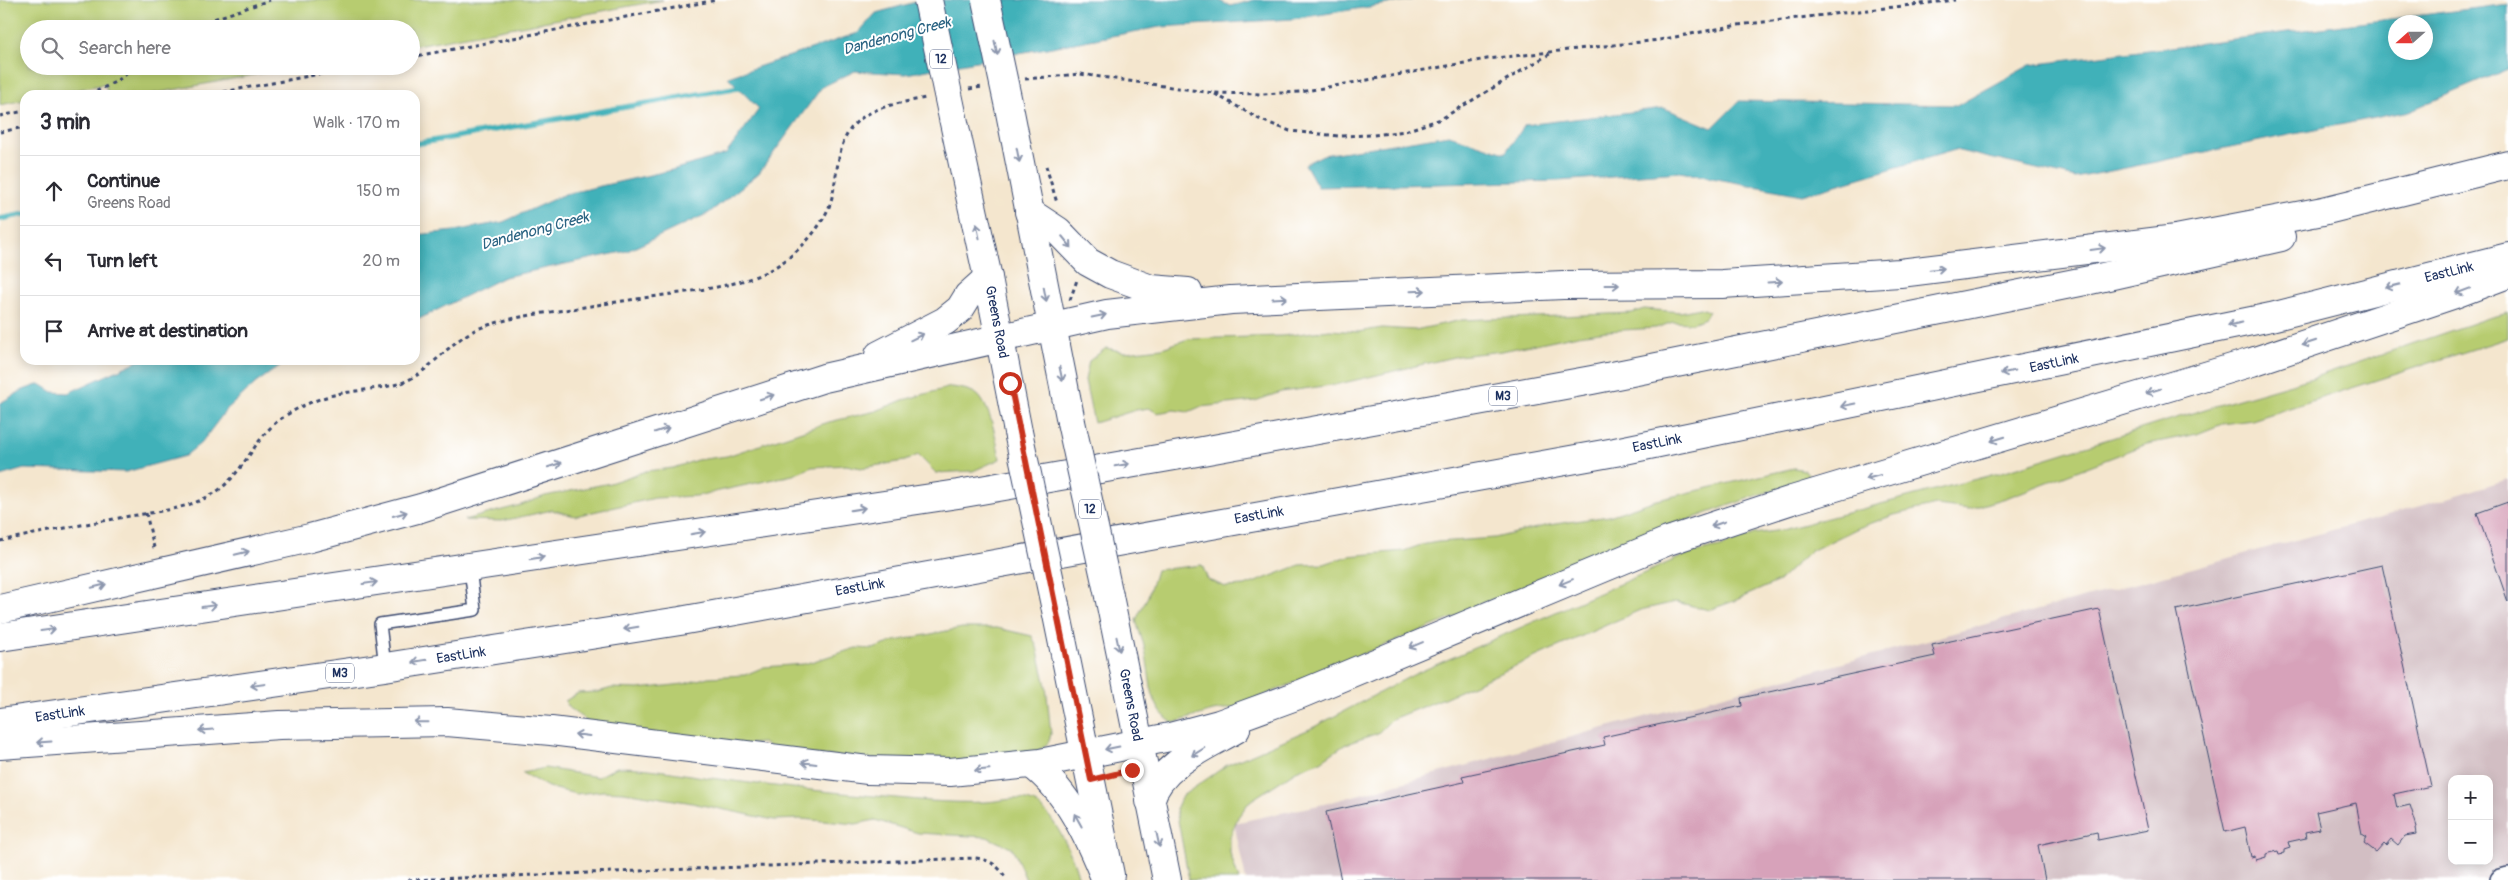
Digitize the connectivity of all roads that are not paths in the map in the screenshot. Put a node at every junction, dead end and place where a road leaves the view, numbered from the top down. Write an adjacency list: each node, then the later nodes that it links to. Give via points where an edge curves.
1 (928, 0): 8 (main road, Greens Road / 12, one-way to 1, bridge)
2 (986, 0): 5 (main road, Greens Road / 12, one-way to 5, bridge)
3 (2508, 165): 9 (main road, one-way to 3, via 1563,285 1722,284 1900,273 2176,239 2323,211)
4 (2508, 180): 13 (main road, M3, one-way to 4, via 958,494 1592,380 2110,275 2399,209)
5 (1029, 212): 9 (main road, one-way to 9, via 1058,231 1088,262 1132,284); 10 (main road, Greens Road / 12, one-way to 10)
6 (2508, 257): 16 (main road, EastLink / M3, one-way to 16, via 2271,317 1614,452 680,621)
7 (2508, 274): 17 (main road, one-way to 17, via 2252,362 1702,529 1606,565)
8 (988, 278): 11 (main road, Greens Road / 12); 12 (main road, one-way to 8, via 928,331 960,309 968,296)
9 (1231, 300): 10 (main road, one-way to 9, via 1136,310)
10 (1051, 326): 11 (main road); 19 (main road, Greens Road / 12, one-way to 19, bridge)
11 (999, 338): 12 (main road); 21 (main road, Greens Road / 12, bridge)
12 (824, 378): 14 (main road, one-way to 12, via 310,538 421,508)
13 (470, 568): 15 (main road, M3, one-way to 13); 16 (lane, via 474,610 380,624)
14 (0, 609)
15 (0, 636)
16 (384, 667): 18 (main road, EastLink / M3, one-way to 18)
17 (1301, 694): 19 (main road, via 1219,724); 23 (main road, one-way to 23, via 1186,759 1163,777)
18 (0, 722)
19 (1138, 743): 21 (main road, one-way to 21); 23 (main road, Greens Road / 12)
20 (0, 745): 22 (main road, one-way to 20, via 950,772 868,770 551,731 447,722 279,725)
21 (1085, 754): 22 (main road); 26 (main road, Greens Road / 12)
22 (1031, 764): 25 (main road, one-way to 22, via 1075,815 1048,778)
23 (1150, 801): 27 (main road, Greens Road / 12, one-way to 27)
24 (2508, 878): 28 (street)
25 (1106, 880)
26 (1111, 880)
27 (1167, 880)
28 (2501, 880)

